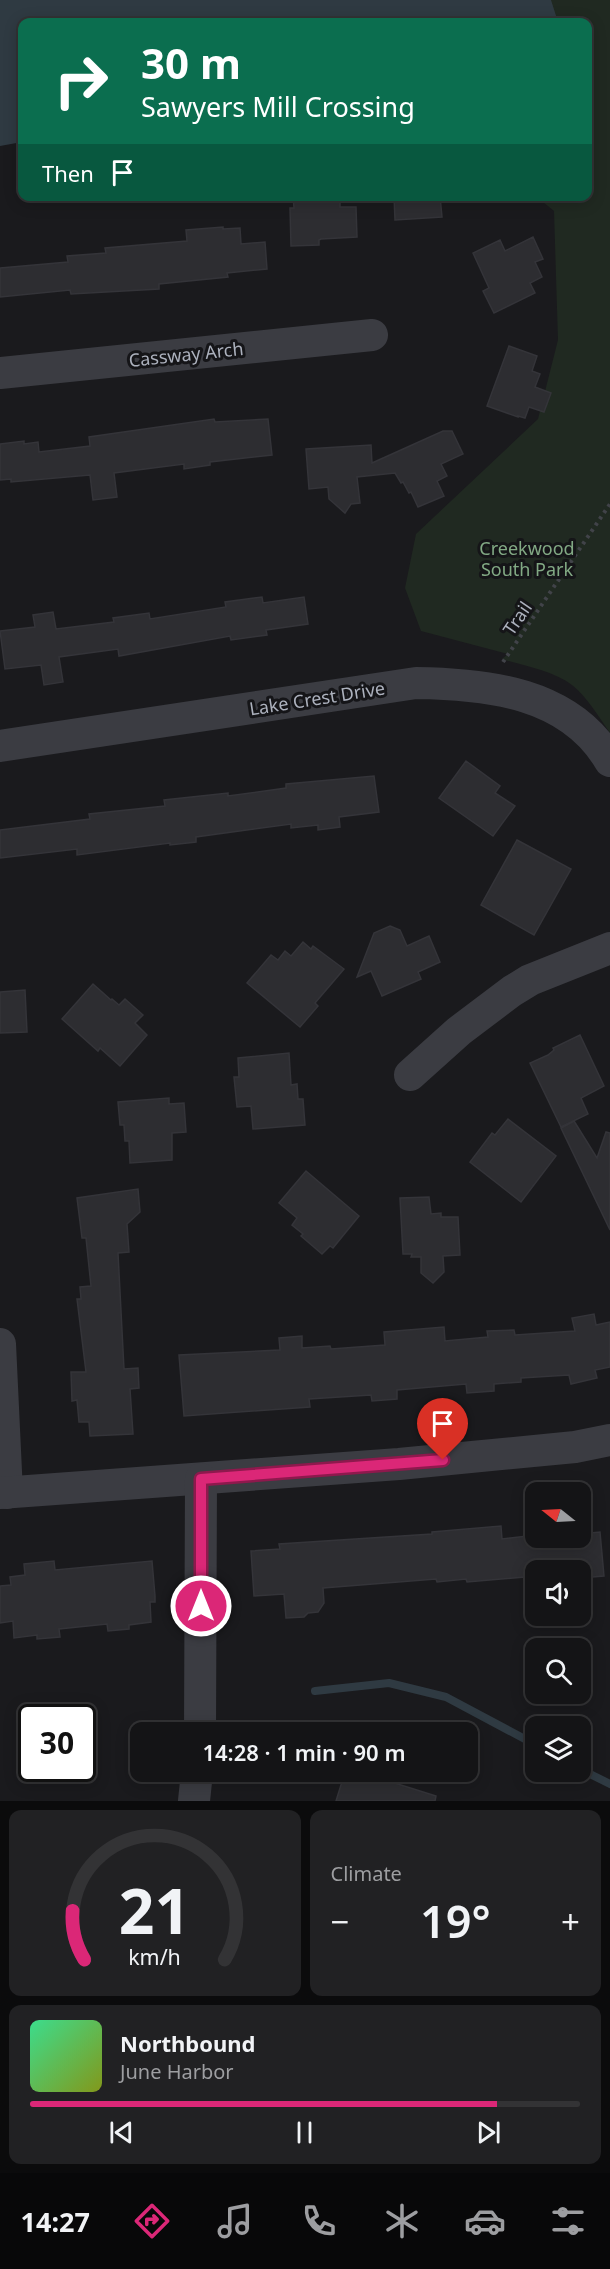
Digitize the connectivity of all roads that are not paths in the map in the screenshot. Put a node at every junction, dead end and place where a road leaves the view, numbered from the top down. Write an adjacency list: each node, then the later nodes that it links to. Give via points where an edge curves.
1 (372, 336): 2 (street, Cassway Arch)
2 (0, 373)
3 (0, 746): 4 (street, Lake Crest Drive, via 416,683 461,683 507,690 566,714 591,736)
4 (610, 761)
5 (610, 948): 6 (street, via 512,991)
6 (410, 1075)
7 (0, 1344): 10 (street)
8 (610, 1440): 9 (street, via 575,1447)
9 (201, 1479): 10 (street); 11 (street)
10 (4, 1493)
11 (200, 1722)
12 (196, 1782): 13 (street)
13 (194, 1801)

